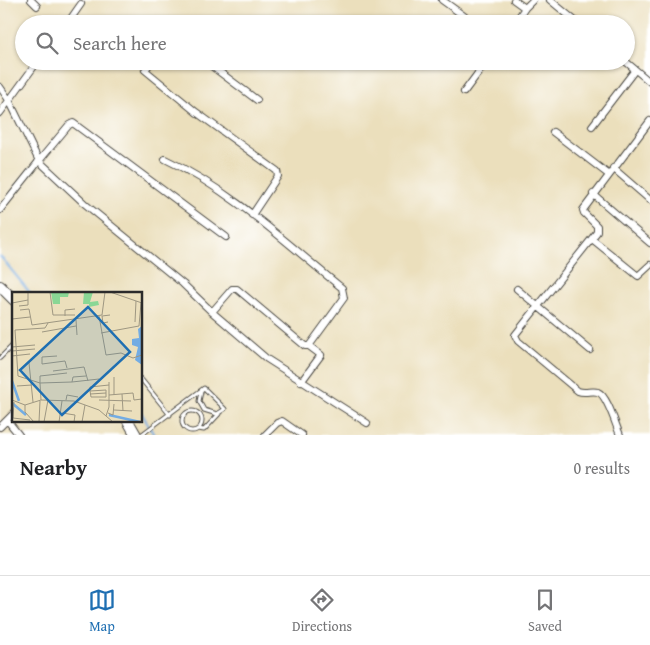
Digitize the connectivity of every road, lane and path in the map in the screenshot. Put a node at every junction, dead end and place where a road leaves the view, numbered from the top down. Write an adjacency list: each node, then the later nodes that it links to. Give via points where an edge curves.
1 (30, 0): 7 (street)
2 (442, 0): 10 (street)
3 (514, 0): 8 (street)
4 (533, 0): 8 (street)
5 (550, 0): 12 (street)
6 (81, 4): 9 (street)
7 (37, 6)
8 (525, 8): 11 (street)
9 (73, 15)
10 (463, 15)
11 (520, 15)
12 (568, 15)
13 (31, 70): 21 (street)
14 (145, 70): 34 (street, via 196,112 277,170 278,176)
15 (216, 70): 22 (street)
16 (480, 70): 20 (street)
17 (635, 70): 18 (street); 25 (street)
18 (650, 82)
19 (0, 87): 21 (street)
20 (464, 92)
21 (9, 100): 23 (street); 28 (street)
22 (256, 100)
23 (0, 113)
24 (650, 122): 29 (street)
25 (592, 126)
26 (553, 132): 30 (street)
27 (165, 159): 34 (street, via 195,173)
28 (39, 161): 33 (street); 35 (street, via 73,123); 43 (street)
29 (613, 168): 30 (street); 32 (street)
30 (608, 174): 31 (street)
31 (594, 194): 36 (street, via 583,212 597,226); 37 (street)
32 (650, 200)
33 (0, 210)
34 (252, 215): 45 (street, via 344,292 344,298)
35 (226, 237)
36 (592, 239): 38 (street, via 638,276); 42 (street)
37 (650, 243)
38 (650, 265)
39 (1, 289): 41 (main road)
40 (517, 289): 42 (street)
41 (12, 298)
42 (538, 305): 46 (street); 67 (street, via 515,335 518,342 578,391 600,392)
43 (212, 312): 45 (street, via 232,289 237,289); 49 (street, via 260,354)
44 (12, 346): 47 (lane)
45 (309, 346): 49 (street, via 321,354)
46 (590, 350)
47 (0, 358)
48 (142, 379): 56 (lane)
49 (301, 382): 60 (street)
50 (201, 392): 51 (lane, via 199,401); 52 (lane); 54 (lane, via 204,388 225,409)
51 (204, 410): 54 (lane, via 212,414); 57 (lane)
52 (174, 412): 53 (lane); 56 (lane)
53 (188, 412): 57 (lane); 62 (lane, via 183,416 183,426 188,430)
54 (221, 412): 62 (lane, via 204,430)
55 (12, 415): 58 (street)
56 (170, 415): 63 (lane)
57 (200, 415): 62 (lane)
58 (7, 420): 61 (street); 64 (street)
59 (129, 422): 63 (main road)
60 (367, 423)
61 (0, 427)
62 (198, 429)
63 (140, 434)
64 (19, 435)
65 (265, 435): 66 (street, via 282,421)
66 (302, 435)
67 (620, 435)

